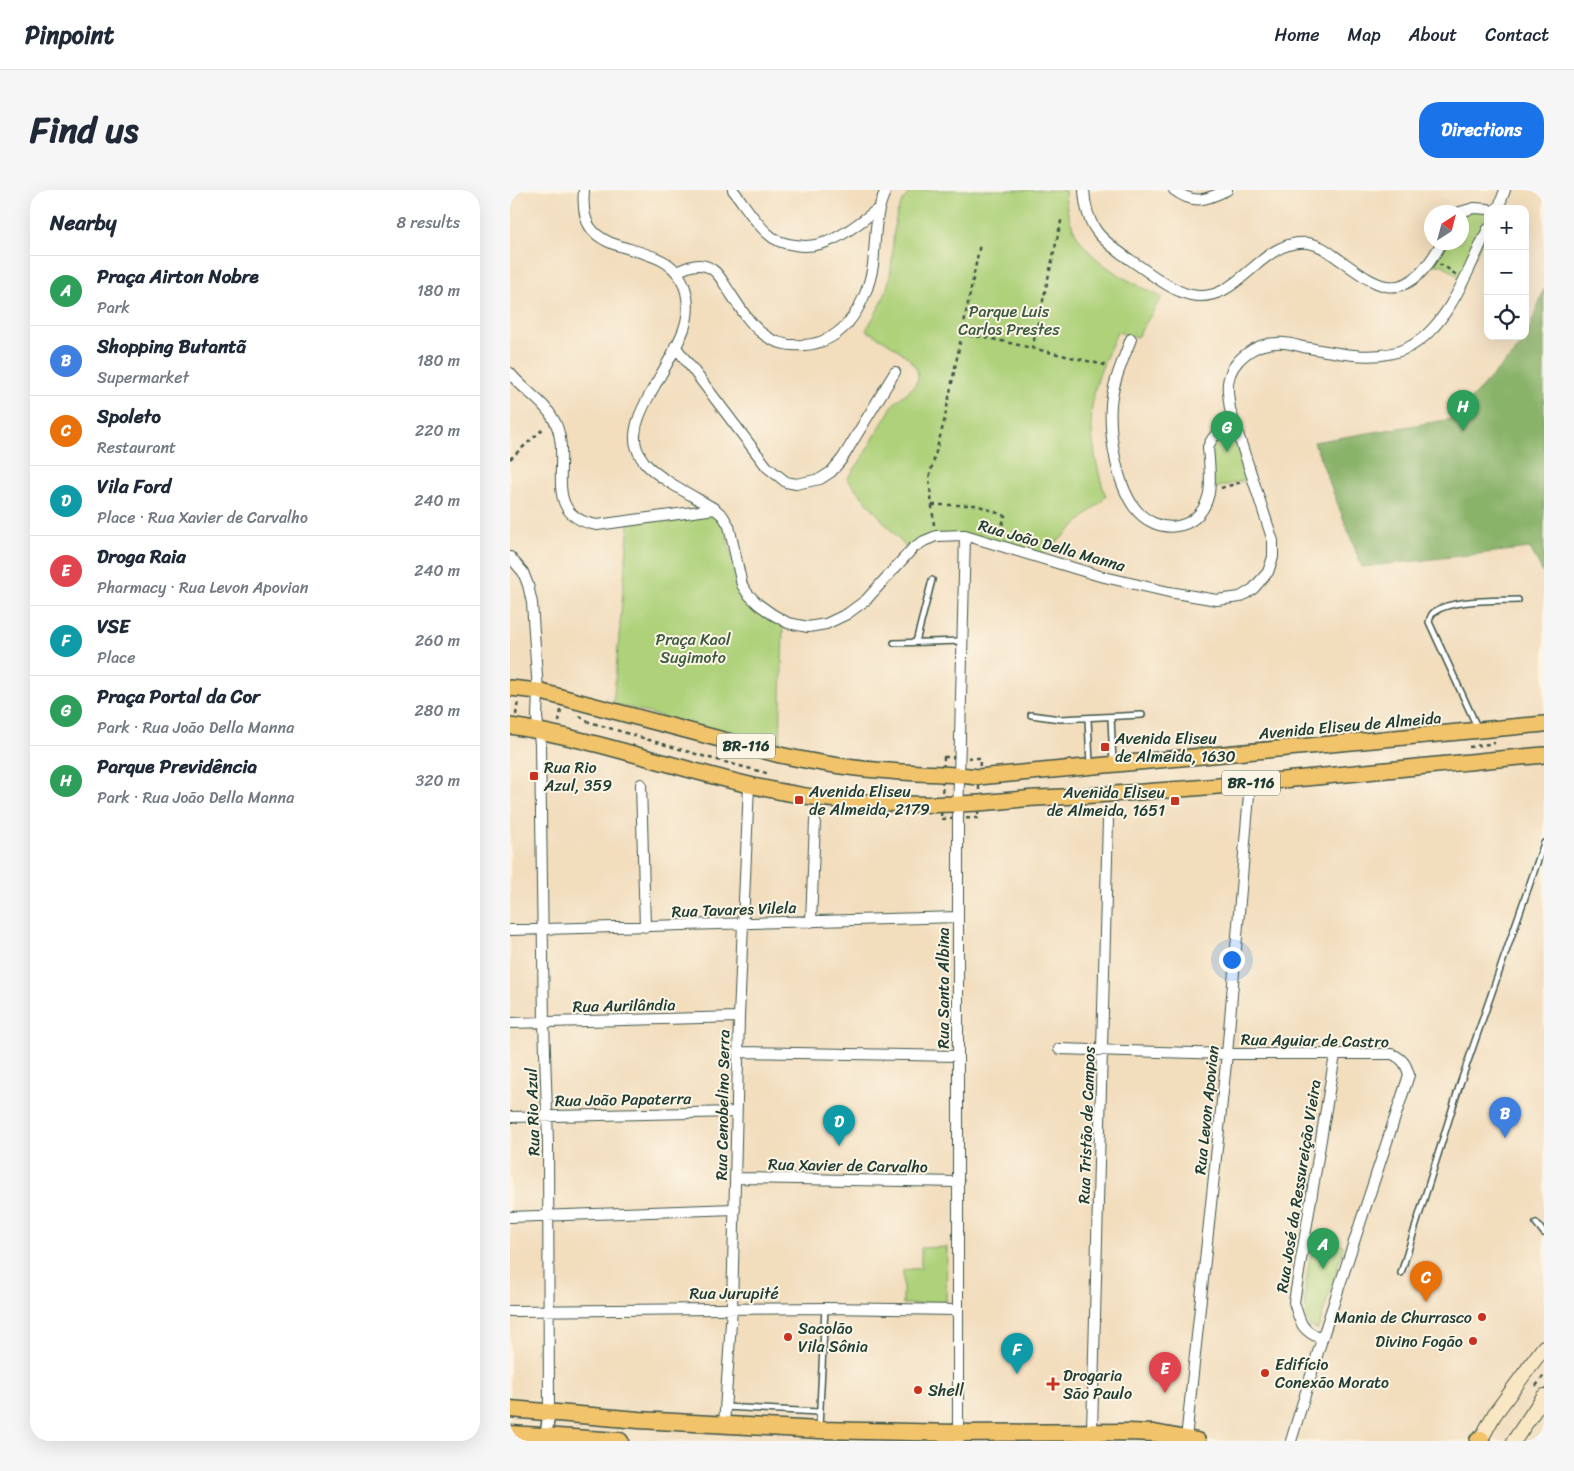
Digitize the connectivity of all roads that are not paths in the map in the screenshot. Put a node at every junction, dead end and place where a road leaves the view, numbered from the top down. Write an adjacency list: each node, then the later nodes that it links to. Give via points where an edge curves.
1 (584, 190): 14 (street, via 586,216 590,227 599,236 659,259)
2 (732, 190): 9 (street, via 767,233 802,247 839,237)
3 (886, 190): 9 (street)
4 (1084, 190): 13 (street, via 1084,205 1093,228 1107,244 1148,272 1189,294 1203,296 1234,284 1272,251 1285,245 1306,243 1323,249 1385,286 1400,285 1422,273)
5 (1174, 190): 6 (street, via 1197,200 1211,198)
6 (1227, 190)
7 (1505, 190): 8 (street)
8 (1499, 205)
9 (878, 209): 14 (street, via 873,266 867,289 848,323 827,340 787,346 763,334 747,319 719,276 707,267 689,265)
10 (1469, 209): 11 (street)
11 (1484, 209)
12 (1484, 237): 19 (street, Rua João Della Manna, via 1454,298 1426,335 1412,346 1392,354 1374,356 1354,356 1278,342 1250,350 1238,361 1228,381 1227,393)
13 (1437, 250)
14 (677, 272): 16 (street, Rua João Della Manna, via 686,290 688,304 684,329)
15 (1131, 339): 19 (street, via 1114,385 1111,427 1122,484 1134,507 1145,518 1156,525 1177,526 1192,520 1201,511 1210,491 1208,447 1213,436)
16 (675, 346): 17 (street, via 767,467 786,482 796,484 820,479 831,472); 20 (street, Rua João Della Manna, via 638,418 634,437 638,452 654,471)
17 (895, 372)
18 (510, 373): 20 (street, via 554,419 559,430 564,504 577,518 597,525)
19 (1234, 421): 21 (street, Rua João Della Manna, via 1273,541 1273,557 1268,572 1253,589 1240,597 1218,600 1169,592 1100,576)
20 (715, 508): 21 (street, Rua João Della Manna, via 729,526 742,585 748,594 788,623 808,627 826,624 866,600 913,548 924,541 936,536)
21 (965, 535): 25 (street, Rua Santa Albina)
22 (510, 557): 29 (street, Rua Rio Azul, via 523,572 528,585)
23 (932, 580): 26 (lane)
24 (1518, 600): 37 (lane, via 1456,604 1434,612 1428,622)
25 (962, 641): 26 (lane); 41 (street, Rua Santa Albina)
26 (916, 642): 27 (lane)
27 (894, 643)
28 (510, 688): 29 (main road, Avenida Eliseu de Almeida / BR-116)
29 (538, 690): 34 (street, Rua Rio Azul); 41 (main road, Avenida Eliseu de Almeida / BR-116, via 812,762 889,771)
30 (1031, 715): 33 (lane)
31 (1142, 715): 32 (lane)
32 (1110, 717): 33 (lane); 39 (lane)
33 (1088, 718): 40 (lane)
34 (538, 724): 36 (main road, BR-116); 44 (main road, BR-116, via 556,734); 54 (street, Rua Rio Azul)
35 (1544, 724): 37 (main road, Avenida Eliseu de Almeida / BR-116)
36 (510, 726)
37 (1478, 730): 39 (main road, Avenida Eliseu de Almeida / BR-116)
38 (1544, 755): 42 (main road, BR-116)
39 (1114, 764): 40 (main road, Avenida Eliseu de Almeida / BR-116)
40 (1090, 766): 41 (main road, Avenida Eliseu de Almeida / BR-116, via 978,777)
41 (959, 774): 45 (street, Rua Santa Albina)
42 (1250, 783): 45 (main road, BR-116, via 1109,795); 61 (street, Rua Levon Apovian)
43 (641, 784): 52 (street)
44 (749, 785): 45 (main road, BR-116, via 847,800); 51 (street, Rua Cenobelino Serra)
45 (958, 800): 49 (street, Rua Santa Albina)
46 (1108, 819): 59 (street, Rua Tristão de Campos)
47 (815, 821): 50 (street)
48 (1544, 843): 74 (lane, via 1460,1084)
49 (958, 917): 50 (street, Rua Tavares Vilela); 63 (street, Rua Santa Albina)
50 (811, 922): 51 (street, Rua Tavares Vilela)
51 (742, 924): 52 (street, Rua Tavares Vilela); 55 (street, Rua Cenobelino Serra)
52 (645, 927): 54 (street, Rua Tavares Vilela)
53 (510, 930): 54 (street, Rua Tavares Vilela)
54 (542, 930): 56 (street, Rua Rio Azul)
55 (738, 1017): 56 (street, Rua Aurilândia); 60 (street, Rua Cenobelino Serra)
56 (544, 1022): 57 (street, Rua Aurilândia); 65 (street, Rua Rio Azul)
57 (510, 1023)
58 (1059, 1049): 59 (street, Rua Aguiar de Castro)
59 (1103, 1050): 61 (street, Rua Aguiar de Castro); 89 (street, Rua Tristão de Campos)
60 (738, 1052): 63 (street); 64 (street, Rua Cenobelino Serra)
61 (1227, 1054): 62 (street, Rua Aguiar de Castro); 94 (street, Rua Levon Apovian)
62 (1335, 1055): 80 (street, Rua José da Ressureição Vieira, via 1294,1302 1299,1322 1308,1334); 80 (street, Rua Aguiar de Castro, via 1392,1054 1407,1065 1409,1075)
63 (958, 1056): 68 (street, Rua Santa Albina)
64 (736, 1112): 65 (street, Rua João Papaterra); 67 (street, Rua Cenobelino Serra)
65 (547, 1116): 66 (street, Rua João Papaterra); 71 (street, Rua Rio Azul)
66 (510, 1117)
67 (736, 1178): 68 (street, Rua Xavier de Carvalho); 69 (street, Rua Cenobelino Serra)
68 (959, 1182): 78 (street, Rua Santa Albina)
69 (735, 1209): 71 (street); 75 (street, Rua Cenobelino Serra)
70 (510, 1217): 71 (street)
71 (549, 1217): 77 (street, Rua Rio Azul)
72 (1536, 1223): 73 (lane)
73 (1544, 1233)
74 (1400, 1273)
75 (732, 1308): 76 (street, Rua Jurupité); 77 (street, Rua Jurupité); 83 (street, Rua Cenobelino Serra)
76 (825, 1308): 78 (street, Rua Jurupité); 86 (lane)
77 (548, 1310): 79 (street, Rua Jurupité); 85 (street, Rua Rio Azul)
78 (958, 1310): 92 (street, Rua Santa Albina)
79 (510, 1311)
80 (1322, 1339): 97 (street)
81 (1544, 1347): 95 (main road, via 1494,1415)
82 (1544, 1396): 98 (main road)
83 (725, 1407): 86 (lane); 87 (street, Rua Cenobelino Serra)
84 (510, 1410): 85 (highway)
85 (549, 1412): 87 (highway); 93 (street)
86 (819, 1412): 88 (lane)
87 (724, 1425): 88 (highway)
88 (819, 1430): 91 (highway)
89 (1092, 1432): 92 (highway); 94 (highway, via 1154,1433)
90 (510, 1434): 93 (highway)
91 (933, 1437): 92 (highway)
92 (958, 1437)
93 (545, 1438): 96 (highway)
94 (1192, 1440)
95 (1480, 1440)
96 (620, 1441)
97 (1291, 1441)
98 (1514, 1441)

